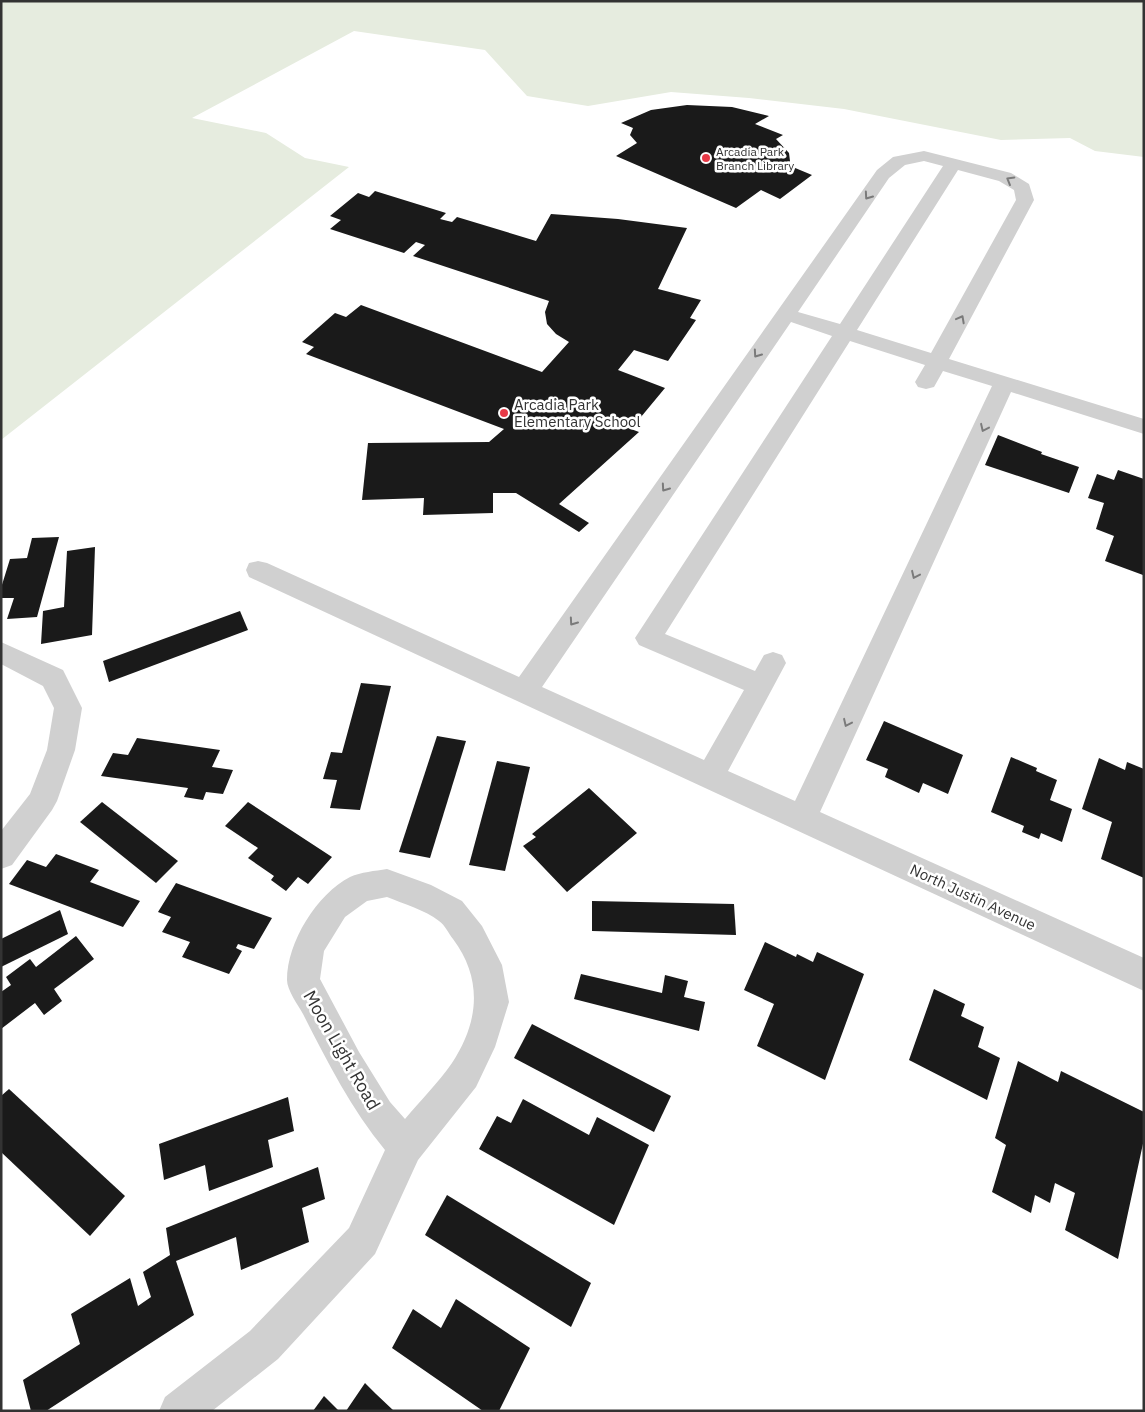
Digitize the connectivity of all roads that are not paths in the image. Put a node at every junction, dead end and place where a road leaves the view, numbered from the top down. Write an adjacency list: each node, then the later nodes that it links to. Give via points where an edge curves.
1 (954, 164): 2 (street, one-way to 2, via 924,156 899,161 883,174); 3 (street); 4 (street, one-way to 1, via 1025,200 1023,188 1006,177)
2 (785, 314): 3 (street); 10 (street, one-way to 10)
3 (846, 334): 4 (street); 11 (street, via 648,638 767,674)
4 (938, 362): 5 (street); 6 (street)
5 (926, 382)
6 (1004, 384): 7 (street); 12 (street, one-way to 12)
7 (1144, 427)
8 (258, 570): 10 (street, North Justin Avenue)
9 (1, 652): 13 (street, via 53,678 68,708 62,750 42,801)
10 (524, 692): 11 (street, North Justin Avenue)
11 (710, 778): 12 (street, North Justin Avenue)
12 (802, 820): 14 (street, North Justin Avenue)
13 (1, 855)
14 (1144, 975)
15 (405, 1147): 15 (street, Moon Light Road, via 464,1076 483,1035 492,1002 486,965 451,911 420,894 387,882 360,888 334,907 309,946 303,981 347,1064 378,1114); 16 (street, Moon Light Road, via 362,1241 264,1345)
16 (178, 1411)

